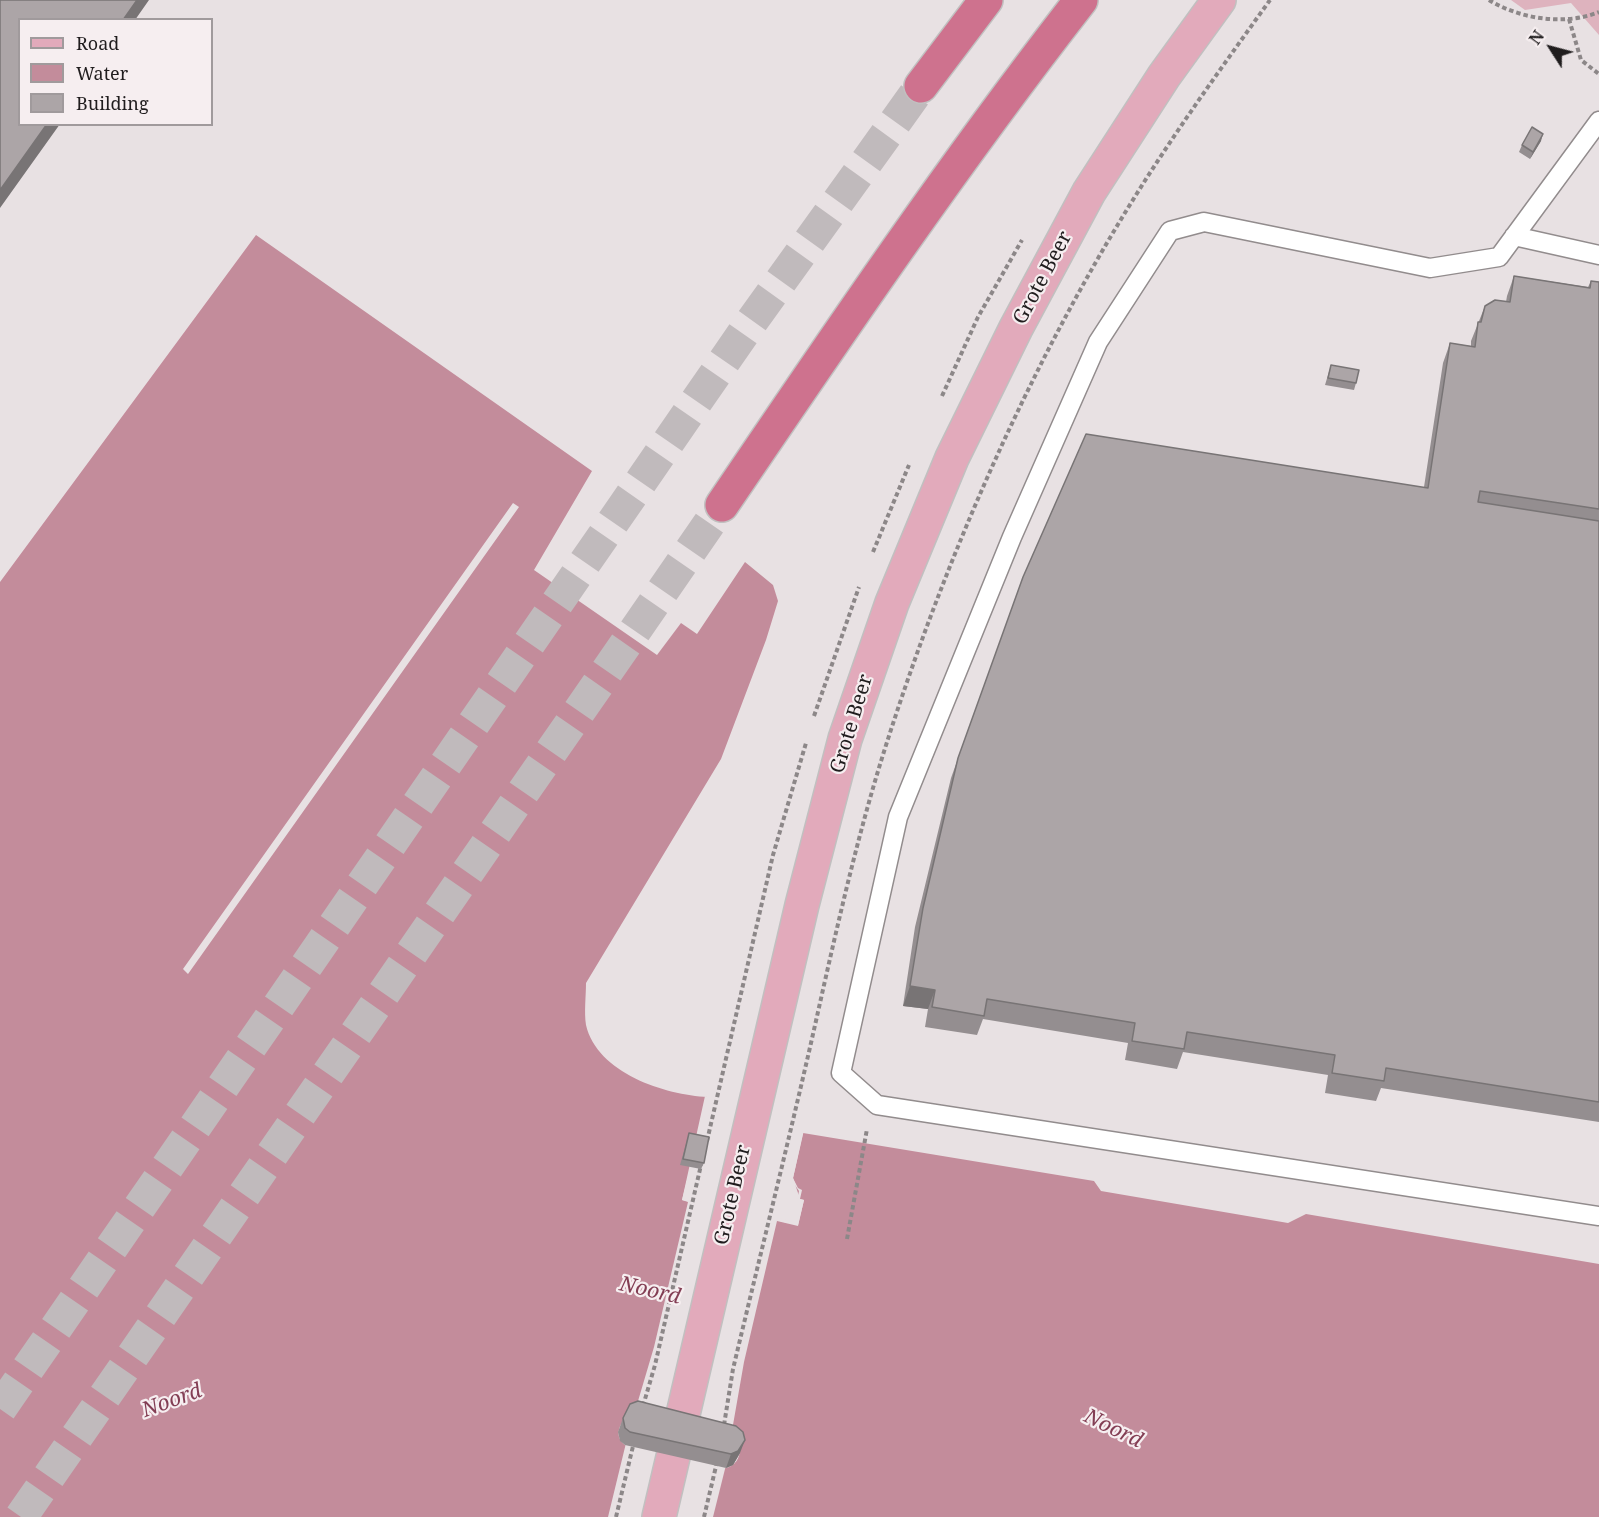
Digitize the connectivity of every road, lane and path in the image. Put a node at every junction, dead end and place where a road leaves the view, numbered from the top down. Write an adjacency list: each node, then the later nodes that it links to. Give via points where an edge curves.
1 (986, 0): 8 (highway)
2 (1081, 0): 12 (highway, via 874,280)
3 (1219, 0): 25 (main road, Grote Beer, via 1164,76 1083,203 952,458 892,603 844,739)
4 (1489, 0): 6 (path, via 1529,17)
5 (1599, 12): 6 (path)
6 (1569, 19): 7 (path, via 1581,60)
7 (1599, 74)
8 (921, 86)
9 (1599, 121): 10 (lane)
10 (1515, 236): 11 (lane); 18 (lane, via 1499,256 1430,268 1204,222 1170,231 1098,342 1012,537 898,817 841,1073 877,1105)
11 (1599, 255)
12 (722, 504)
13 (712, 1119): 16 (path, Grote Beer)
14 (867, 1125): 19 (path)
15 (788, 1139): 21 (path, Grote Beer, via 733,1369)
16 (705, 1152)
17 (702, 1163): 20 (path, Grote Beer, via 656,1365)
18 (1599, 1216)
19 (847, 1239)
20 (641, 1413)
21 (723, 1432)
22 (636, 1433): 24 (path)
23 (719, 1453): 26 (path)
24 (616, 1517)
25 (659, 1517)
26 (704, 1517)

